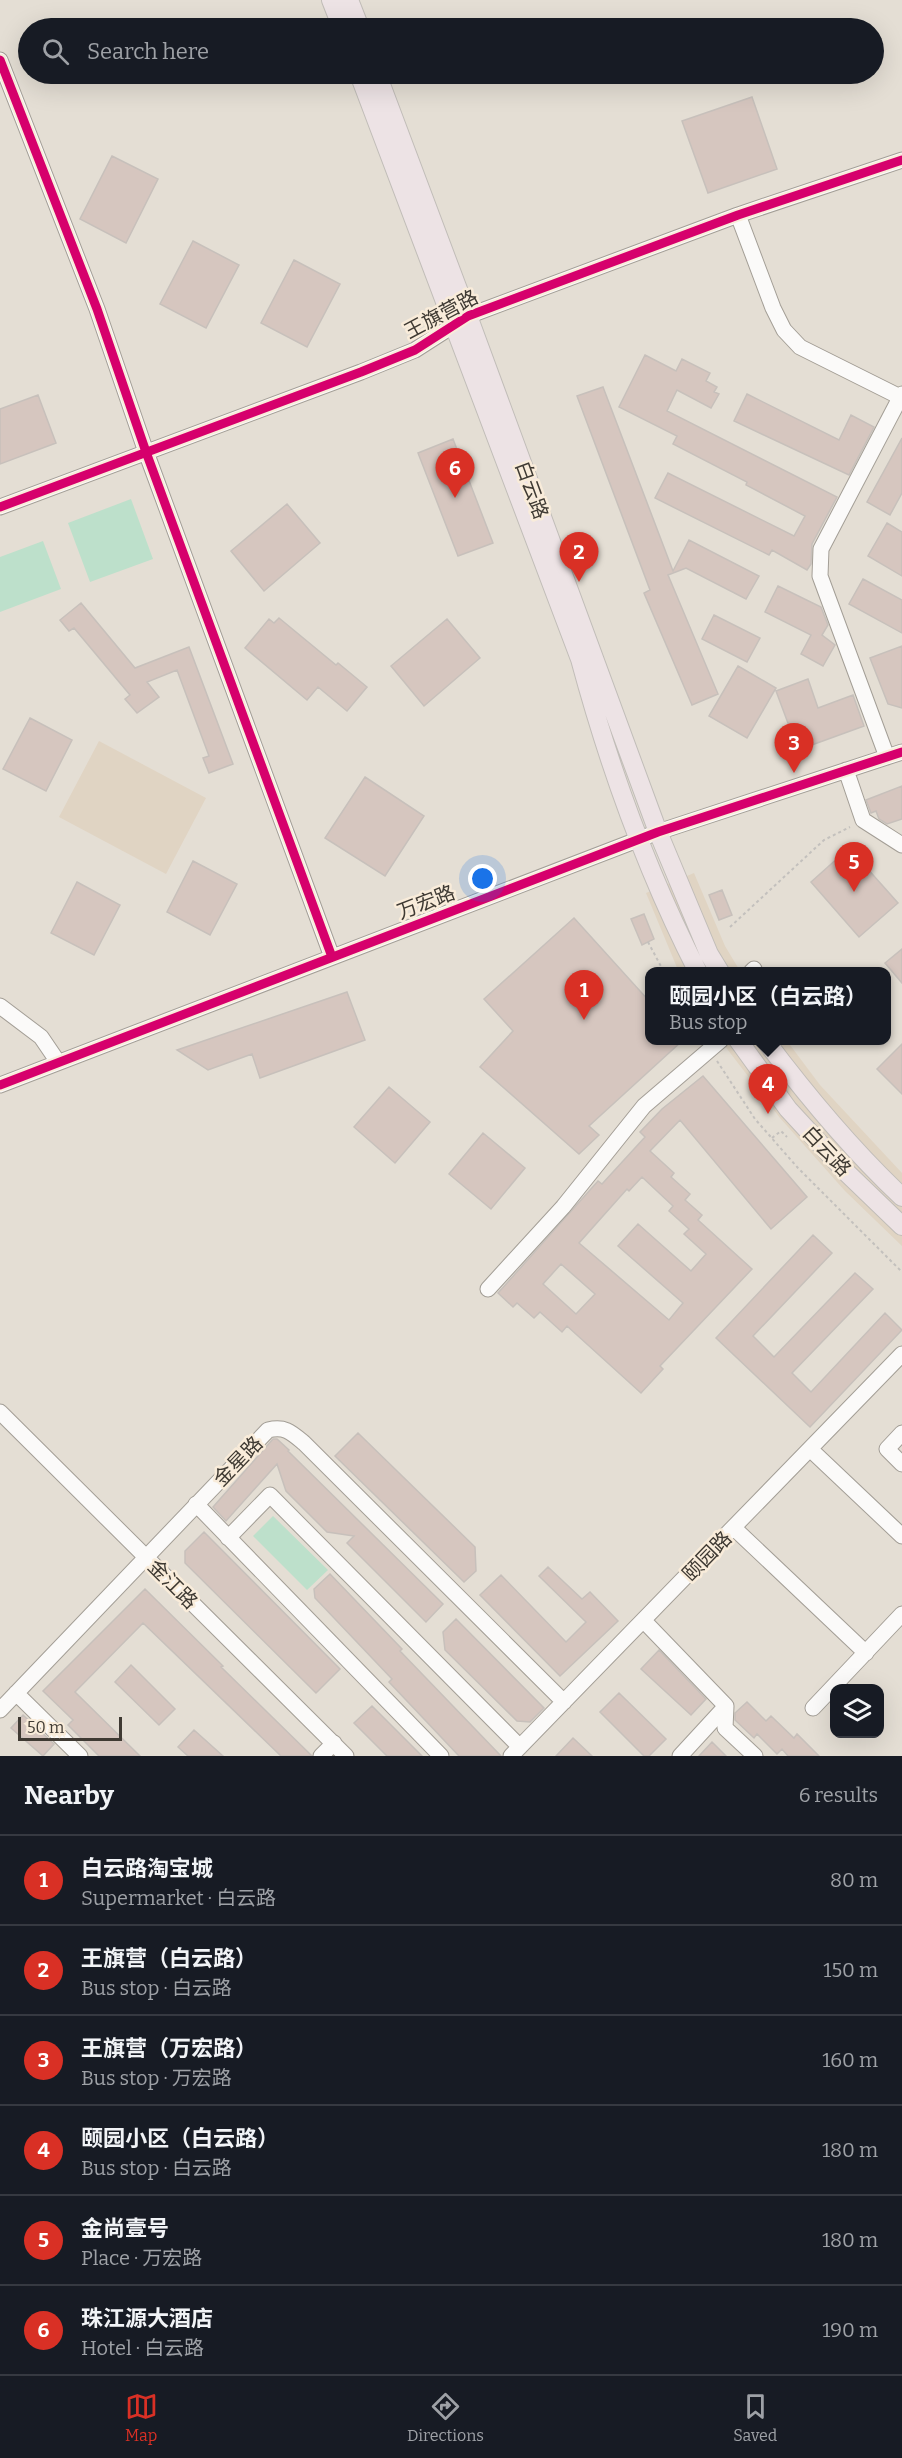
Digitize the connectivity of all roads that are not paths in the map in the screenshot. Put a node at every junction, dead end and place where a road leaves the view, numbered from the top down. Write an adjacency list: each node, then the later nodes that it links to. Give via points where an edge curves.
1 (331, 0): 3 (main road)
2 (349, 0): 4 (main road)
3 (338, 18)
4 (356, 18)
5 (0, 60): 12 (street, via 97,309)
6 (363, 84): 10 (main road, 白云路)
7 (380, 84): 10 (main road, 白云路)
8 (902, 160): 9 (street, 王旗营路)
9 (738, 215): 10 (street, 王旗营路); 11 (street, via 784,330 800,346)
10 (461, 319): 12 (street, 王旗营路, via 415,350); 17 (main road, 白云路); 18 (main road, 白云路)
11 (901, 396): 15 (street, via 821,549 820,576)
12 (147, 452): 13 (street, 王旗营路); 20 (street)
13 (0, 507)
14 (902, 752): 15 (street, 万宏路)
15 (886, 757): 16 (street, 万宏路)
16 (846, 770): 17 (street, 万宏路); 19 (street, via 863,820)
17 (658, 832): 18 (street, 万宏路); 22 (main road, 白云路)
18 (638, 840): 20 (street, 万宏路); 21 (main road, 白云路)
19 (902, 845)
20 (332, 957): 27 (street, 万宏路)
21 (696, 967)
22 (717, 967)
23 (0, 1006): 27 (street, via 41,1037)
24 (716, 1045): 31 (street, via 644,1106 563,1207)
25 (741, 1045): 30 (main road, 白云路, via 788,1109)
26 (768, 1045): 29 (main road, 白云路, via 807,1096)
27 (58, 1062): 28 (street, 万宏路)
28 (0, 1084)
29 (902, 1197)
30 (902, 1226)
31 (488, 1289)
32 (902, 1354): 35 (street, 颐园路)
33 (0, 1412): 41 (street, 金江路)
34 (902, 1433): 36 (street, via 887,1449)
35 (810, 1449): 38 (street, 颐园路); 39 (street)
36 (902, 1464)
37 (196, 1504): 40 (street); 41 (street, 金星路); 46 (street, 金星路, via 268,1430 281,1427 291,1431)
38 (734, 1528): 43 (street, 颐园路); 44 (street)
39 (902, 1536)
40 (228, 1538): 51 (street, via 270,1495); 55 (street)
41 (146, 1557): 45 (street, 金星路); 50 (street, 金江路)
42 (902, 1614): 44 (street)
43 (644, 1621): 46 (street, 颐园路); 47 (street)
44 (866, 1653): 48 (street)
45 (16, 1693): 49 (street, 金星路); 52 (street)
46 (564, 1702): 51 (street, 颐园路)
47 (726, 1706): 56 (street); 57 (street, via 725,1728)
48 (813, 1708)
49 (0, 1710)
50 (334, 1743): 53 (street); 54 (street, 金江路)
51 (515, 1751)
52 (80, 1756)
53 (321, 1756)
54 (346, 1756)
55 (441, 1756)
56 (680, 1756)
57 (755, 1756)

